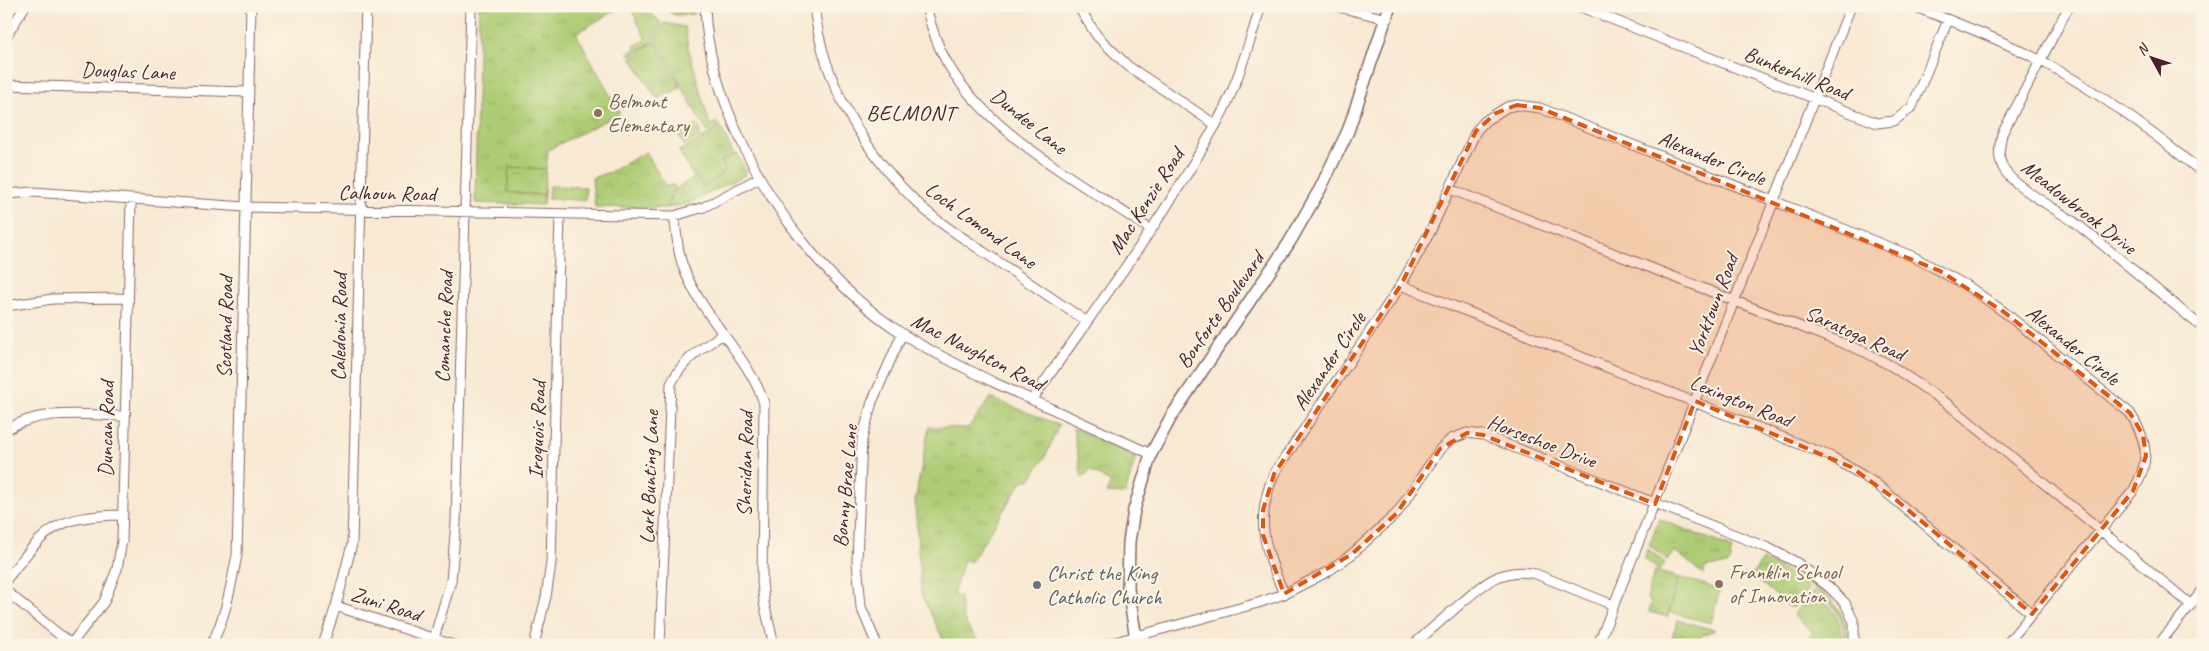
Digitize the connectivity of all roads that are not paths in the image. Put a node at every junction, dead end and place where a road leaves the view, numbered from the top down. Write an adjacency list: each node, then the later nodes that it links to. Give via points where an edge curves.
1 (25, 6): 18 (street)
2 (251, 6): 21 (street, Scotland Road)
3 (366, 6): 31 (street, Caledonia Road)
4 (471, 6): 32 (street, Comanche Road)
5 (705, 6): 25 (street, Mac Naughton Road, via 714,65 727,111)
6 (814, 6): 40 (street, Loch Lomond Lane, via 817,37 832,81 850,118 894,178 924,209 954,232)
7 (926, 6): 35 (street, Dundee Lane, via 933,33 948,66 965,90 994,120 1020,142)
8 (1078, 6): 23 (street, via 1098,36 1128,66)
9 (1261, 6): 23 (street, Mac Kenzie Road, via 1238,74)
10 (1334, 6): 16 (street)
11 (1390, 6): 16 (main road, Bonforte Boulevard)
12 (1578, 6): 22 (street, Bunkerhill Road)
13 (1851, 6): 22 (street, Yorktown Road)
14 (1913, 6): 17 (street)
15 (2069, 6): 19 (street, Meadowbrook Drive)
16 (1388, 19): 48 (main road, Bonforte Boulevard, via 1348,131 1320,189 1289,243 1190,386)
17 (1948, 20): 19 (street); 22 (street, Bunkerhill Road, via 1918,97 1912,107 1894,121 1869,121)
18 (6, 37)
19 (2041, 60): 24 (street, via 2123,110); 41 (street, Meadowbrook Drive, via 2002,134 1998,154 2004,171 2078,225)
20 (6, 85): 21 (street, Douglas Lane)
21 (248, 92): 30 (street, Scotland Road)
22 (1814, 98): 29 (street, Yorktown Road)
23 (1216, 125): 35 (street, Mac Kenzie Road)
24 (2203, 174)
25 (759, 178): 34 (street, Calhoun Road, via 704,207); 43 (street, Mac Naughton Road, via 793,232 855,297)
26 (1450, 189): 29 (street, Alexander Circle, via 1476,131 1496,112 1517,105 1540,108); 36 (street, Alexander Circle); 38 (street, Saratoga Road)
27 (6, 194): 28 (street, Calhoun Road, via 33,192)
28 (131, 200): 30 (street, Calhoun Road); 37 (street, Duncan Road)
29 (1773, 201): 38 (street, Yorktown Road); 51 (street, Alexander Circle, via 1914,257 1969,287 2130,413 2142,435 2146,456 2144,468 2133,492)
30 (245, 207): 31 (street, Calhoun Road); 63 (street, Scotland Road, via 237,555 231,588)
31 (360, 210): 32 (street, Calhoun Road); 58 (street, Caledonia Road, via 352,544)
32 (465, 212): 33 (street, Calhoun Road); 61 (street, Comanche Road, via 456,523 451,580)
33 (560, 215): 34 (street, Calhoun Road); 66 (street, Iroquois Road, via 551,563)
34 (674, 216): 42 (street, Sheridan Road, via 684,269)
35 (1150, 230): 40 (street, Mac Kenzie Road)
36 (1401, 285): 45 (street, Lexington Road); 55 (street, Alexander Circle, via 1274,474 1266,492 1263,535 1268,557)
37 (127, 298): 39 (street, via 53,299); 46 (street, Duncan Road)
38 (1733, 301): 45 (street, Yorktown Road); 51 (street, Saratoga Road, via 1865,352 1893,367 1949,405)
39 (6, 306)
40 (1086, 321): 44 (street, Mac Kenzie Road)
41 (2203, 328)
42 (722, 334): 67 (street, Lark Bunting Lane, via 688,358 671,384); 68 (street, Sheridan Road, via 754,381 764,403 762,581)
43 (902, 334): 44 (street, Mac Naughton Road, via 939,356); 69 (street, Bonny Brae Lane, via 872,402 862,439 857,561 861,607)
44 (1032, 400): 48 (street, Mac Naughton Road)
45 (1695, 401): 49 (street, Yorktown Road); 59 (street, Lexington Road, via 1815,449 1851,467 1895,499)
46 (124, 416): 47 (street, via 52,414); 50 (street, Duncan Road)
47 (6, 430)
48 (1151, 454): 60 (main road, Bonforte Boulevard, via 1134,510 1129,542 1128,588)
49 (1655, 504): 55 (street, Horseshoe Drive, via 1483,435 1467,433 1451,439 1440,449 1397,512 1352,554 1327,572); 56 (street, Yorktown Road); 73 (street, Horseshoe Drive, via 1796,562 1845,603 1854,622)
50 (122, 515): 52 (street, via 87,516 60,524 38,538); 62 (street, Duncan Road, via 122,542 114,577 104,602)
51 (2101, 530): 57 (street, Saratoga Road); 59 (street, Alexander Circle)
52 (6, 580)
53 (2203, 590): 57 (street)
54 (6, 591): 62 (street)
55 (1284, 594): 60 (street, Horseshoe Drive)
56 (1613, 605): 71 (street, via 1536,574 1506,573 1486,581); 72 (street, Yorktown Road)
57 (2191, 605): 75 (street)
58 (336, 606): 61 (street, Zuni Road); 64 (street, Caledonia Road)
59 (2032, 614): 74 (street, Alexander Circle)
60 (1136, 640): 70 (street, Horseshoe Drive)
61 (433, 642): 65 (street, Zuni Road)
62 (72, 645)
63 (211, 645)
64 (323, 645)
65 (453, 645)
66 (534, 645)
67 (660, 645)
68 (774, 645)
69 (877, 645)
70 (1104, 645)
71 (1414, 645)
72 (1598, 645)
73 (1854, 645)
74 (2006, 645)
75 (2158, 645)

